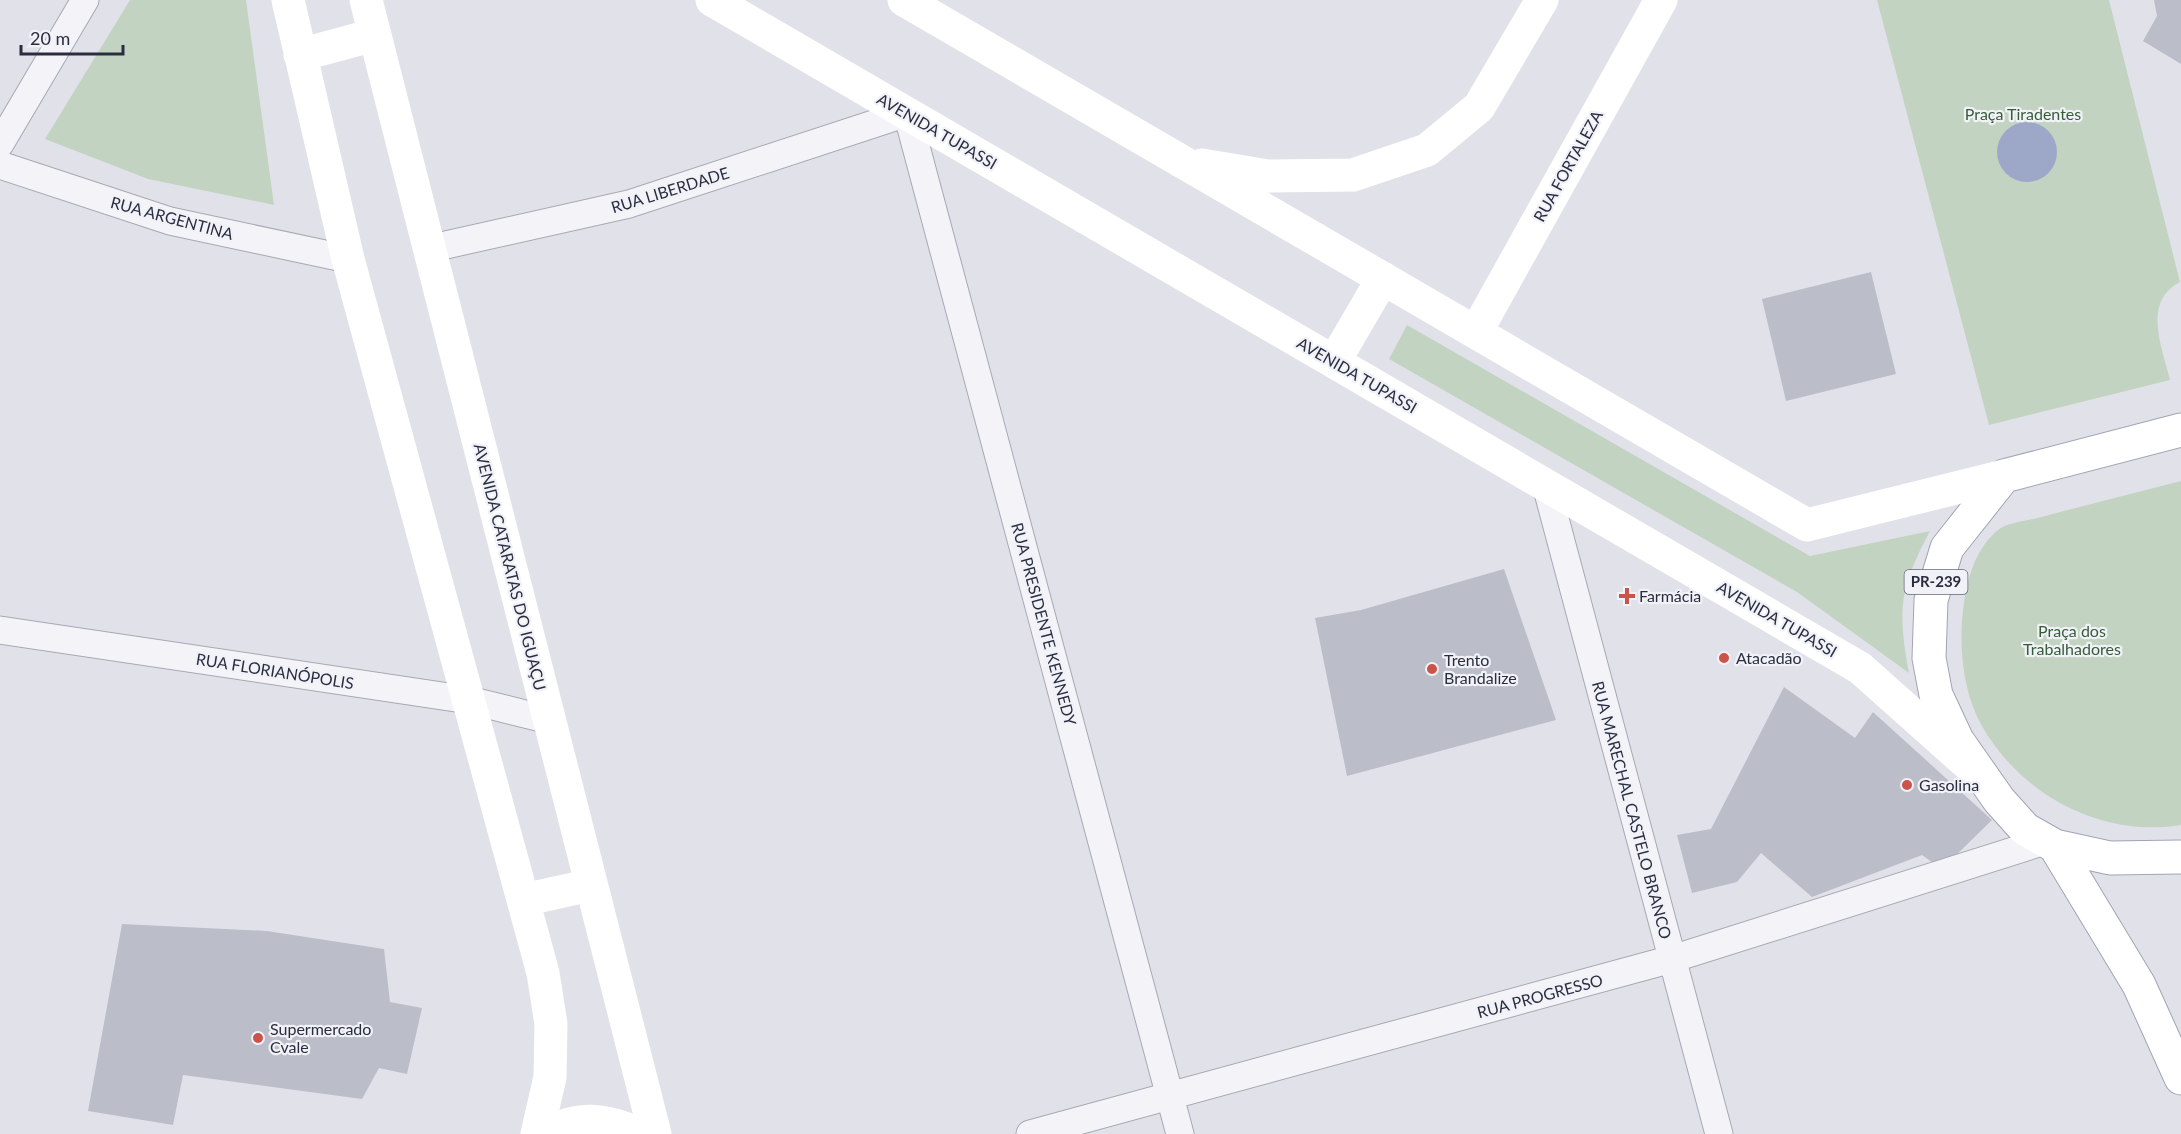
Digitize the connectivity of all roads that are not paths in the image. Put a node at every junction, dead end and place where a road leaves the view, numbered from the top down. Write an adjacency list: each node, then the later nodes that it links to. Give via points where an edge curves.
1 (85, 0): 11 (street)
2 (288, 0): 9 (main road)
3 (366, 0): 8 (main road, AVENIDA CATARATAS DO IGUAÇU)
4 (712, 0): 10 (main road, AVENIDA TUPASSI)
5 (904, 0): 12 (main road)
6 (1542, 0): 12 (main road, via 1479,107 1427,150 1353,175 1268,176)
7 (1661, 0): 17 (main road, RUA FORTALEZA)
8 (374, 35): 9 (main road); 14 (main road, AVENIDA CATARATAS DO IGUAÇU)
9 (300, 55): 15 (main road)
10 (907, 113): 14 (street, RUA LIBERDADE, via 629,204); 18 (main road, AVENIDA TUPASSI); 32 (street, RUA PRESIDENTE KENNEDY)
11 (0, 144)
12 (1182, 161): 16 (main road)
13 (0, 165): 15 (street, RUA ARGENTINA, via 180,223)
14 (428, 249): 24 (main road, AVENIDA CATARATAS DO IGUAÇU)
15 (348, 259): 23 (main road)
16 (1383, 278): 17 (main road); 18 (main road)
17 (1476, 333): 20 (main road, via 1807,525)
18 (1334, 362): 21 (main road, AVENIDA TUPASSI)
19 (2181, 430): 20 (main road)
20 (2004, 476): 25 (main road, PR-239, via 1947,548 1931,600 1929,658 1936,695 1958,740)
21 (1546, 485): 25 (main road, AVENIDA TUPASSI, via 1860,668); 30 (street, RUA MARECHAL CASTELO BRANCO)
22 (0, 630): 23 (street, RUA FLORIANÓPOLIS)
23 (469, 700): 24 (street, RUA FLORIANÓPOLIS); 29 (main road)
24 (549, 720): 28 (main road, AVENIDA CATARATAS DO IGUAÇU)
25 (1982, 776): 26 (main road, PR-239, via 2025,829)
26 (2050, 844): 27 (main road, via 2110,858); 30 (street, RUA PROGRESSO); 31 (main road, PR-239, via 2139,985)
27 (2181, 857)
28 (591, 885): 29 (main road); 36 (main road, AVENIDA CATARATAS DO IGUAÇU)
29 (523, 900): 33 (main road, via 543,973 551,1024 550,1077)
30 (1672, 959): 32 (street, RUA PROGRESSO); 39 (street, RUA MARECHAL CASTELO BRANCO)
31 (2181, 1078)
32 (1170, 1097): 37 (street, RUA PROGRESSO); 38 (street, RUA PRESIDENTE KENNEDY)
33 (537, 1134)
34 (545, 1134): 35 (main road, via 560,1125 587,1119 614,1123)
35 (639, 1134)
36 (655, 1134)
37 (1030, 1134)
38 (1180, 1134)
39 (1719, 1134)

